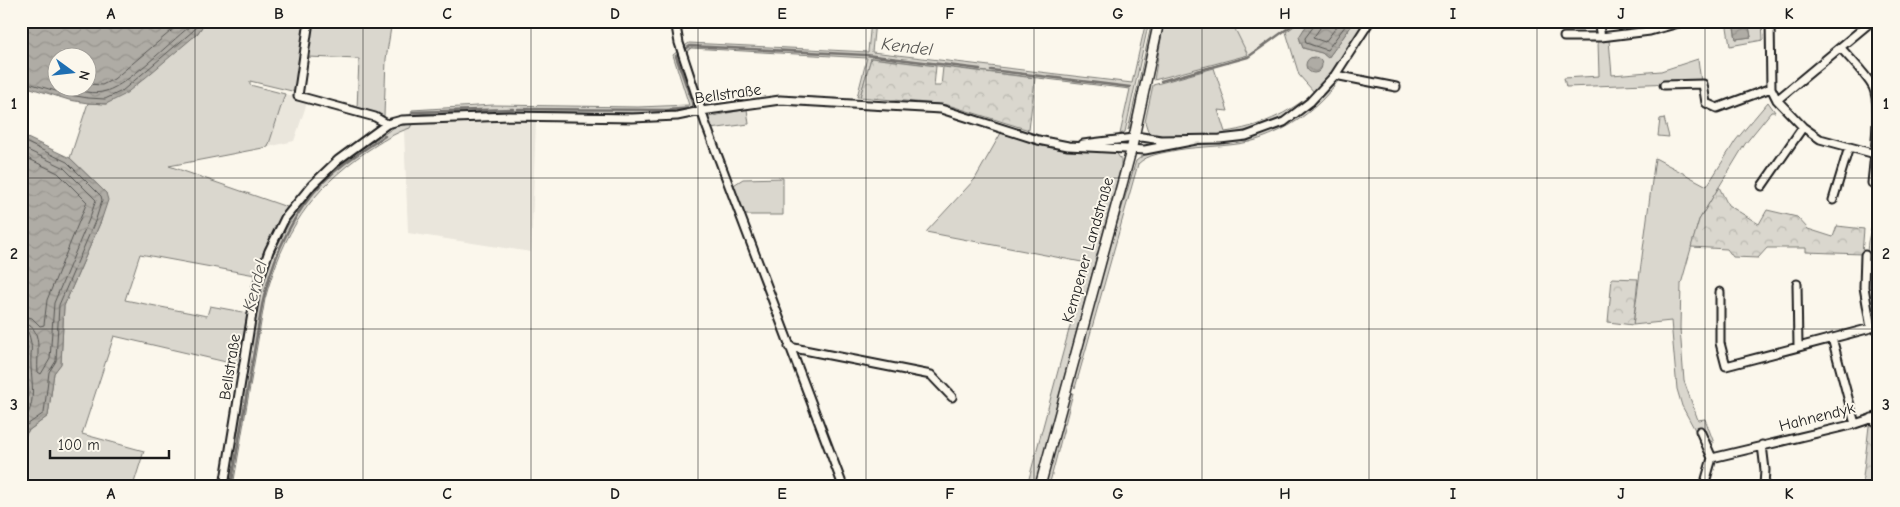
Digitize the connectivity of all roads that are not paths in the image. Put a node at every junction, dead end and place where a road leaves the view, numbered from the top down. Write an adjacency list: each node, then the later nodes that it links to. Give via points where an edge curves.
1 (309, 21): 19 (street, via 298,96 375,117)
2 (675, 21): 18 (street, Bellstraße)
3 (1159, 21): 21 (street, Kempener Landstraße)
4 (1370, 21): 12 (street, Bellstraße)
5 (1598, 21): 10 (street)
6 (1686, 21): 10 (street, via 1650,31)
7 (1770, 21): 15 (street)
8 (1872, 21): 11 (street)
9 (1564, 37): 10 (street)
10 (1601, 37)
11 (1841, 48): 16 (street); 17 (street)
12 (1335, 75): 14 (street); 22 (street, Bellstraße, via 1310,102 1284,122 1246,136)
13 (1664, 85): 15 (street, via 1703,84 1706,103 1718,108)
14 (1396, 87)
15 (1771, 88): 17 (street)
16 (1876, 88): 26 (street)
17 (1777, 100): 20 (street)
18 (701, 111): 19 (street, Bellstraße, via 677,116 632,118 509,116 402,120); 23 (street, Bellstraße, via 780,100 942,110); 36 (street, Bellstraße)
19 (387, 124): 45 (street, Bellstraße, via 338,160 312,185 285,218 269,251 256,289)
20 (1803, 127): 24 (street, via 1820,139); 28 (street)
21 (1134, 137): 22 (street, Bellstraße); 23 (street, Bellstraße); 25 (street, Kempener Landstraße)
22 (1196, 140): 25 (street, Bellstraße)
23 (1068, 146): 25 (street, Bellstraße)
24 (1849, 147): 26 (street); 29 (street)
25 (1131, 151): 47 (street, Kempener Landstraße)
26 (1877, 155): 27 (street)
27 (1872, 183)
28 (1762, 186)
29 (1833, 200)
30 (1865, 255): 34 (street, via 1864,287)
31 (1797, 284): 37 (street)
32 (1720, 292): 37 (street, via 1720,343 1726,366)
33 (1879, 325): 34 (street)
34 (1871, 328): 35 (street)
35 (1832, 338): 37 (street); 40 (street)
36 (789, 347): 38 (street, via 931,375); 46 (street, Bellstraße)
37 (1798, 347)
38 (952, 397)
39 (1875, 417): 40 (street, Hahnendyk); 41 (street)
40 (1855, 424): 43 (street, Hahnendyk)
41 (1879, 426)
42 (1700, 431): 44 (street)
43 (1762, 445): 44 (street, Hahnendyk); 49 (street, Hahnendyk, via 1766,470)
44 (1712, 458): 48 (street)
45 (224, 486)
46 (843, 486)
47 (1040, 486)
48 (1704, 486)
49 (1764, 486)

